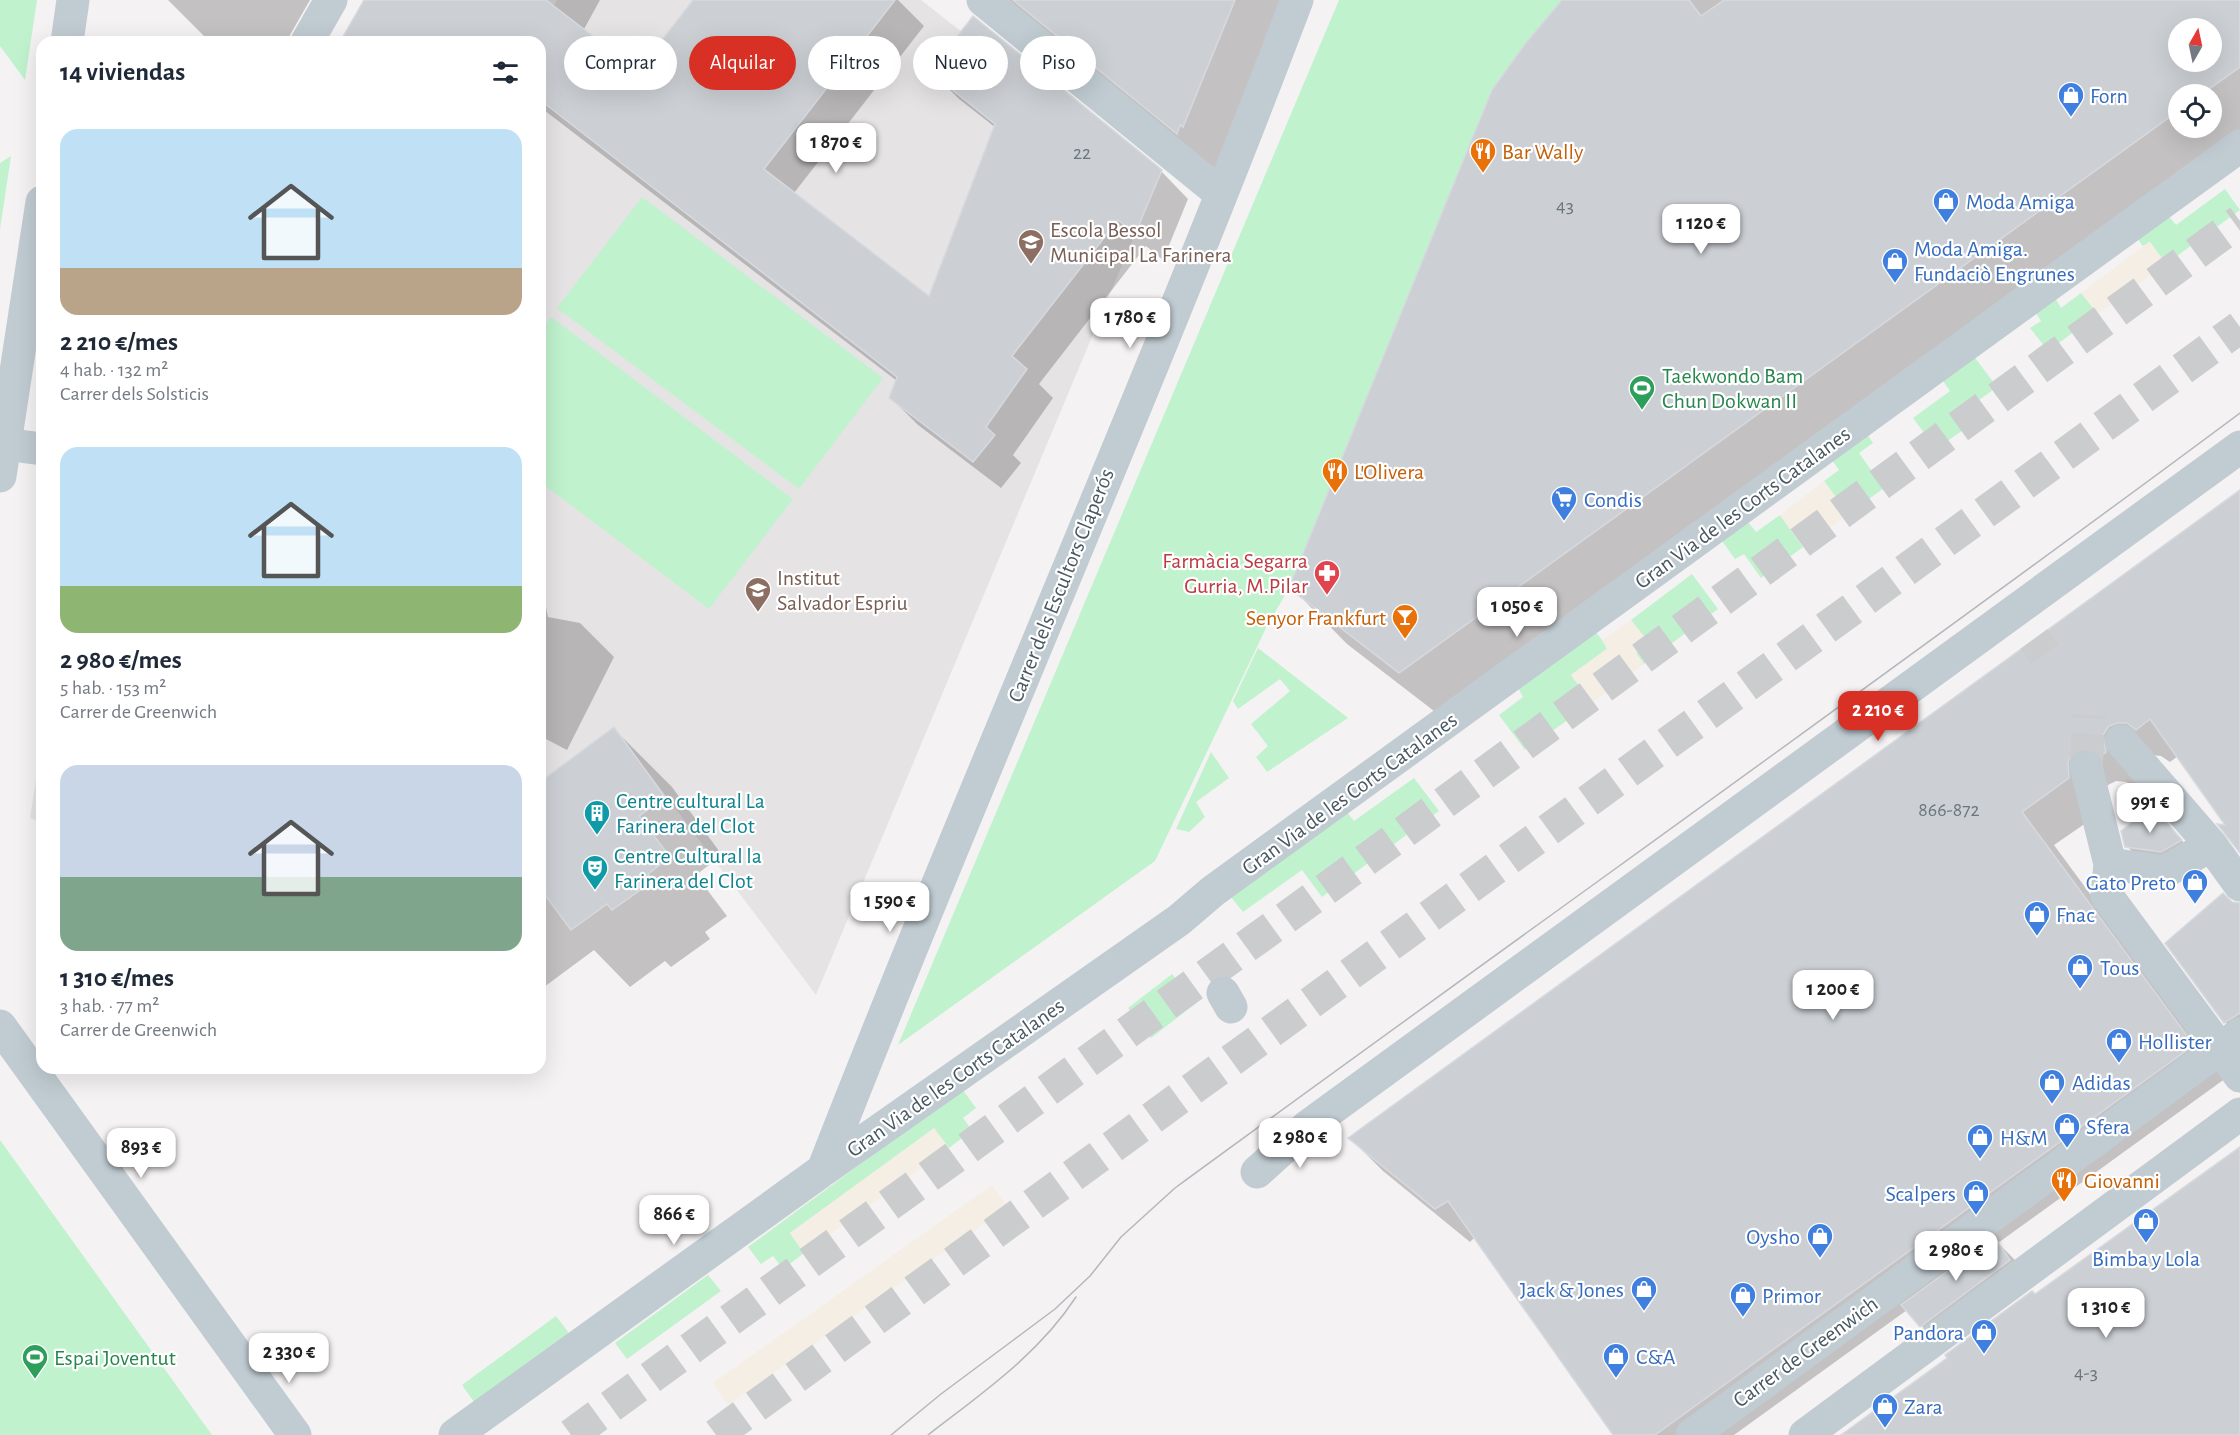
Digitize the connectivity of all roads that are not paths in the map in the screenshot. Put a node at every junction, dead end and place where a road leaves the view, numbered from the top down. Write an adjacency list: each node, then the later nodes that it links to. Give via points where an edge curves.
1 (73, 0): 5 (street)
2 (331, 0): 6 (street)
3 (983, 0): 8 (street)
4 (1297, 0): 8 (street, Carrer dels Escultors Claperós)
5 (68, 36)
6 (311, 36)
7 (2240, 146): 23 (street, Gran Via de les Corts Catalanes, via 1213,891 1179,920)
8 (1221, 194): 23 (street, Carrer dels Escultors Claperós)
9 (36, 277): 10 (street)
10 (5, 444): 12 (street); 13 (street)
11 (2240, 447): 24 (street, via 1308,1126)
12 (36, 448)
13 (0, 476)
14 (2121, 741): 16 (street)
15 (2086, 767): 17 (street)
16 (2211, 845): 17 (street, via 2165,872); 18 (street)
17 (2110, 864): 20 (street, via 2108,896)
18 (2240, 885)
19 (0, 1026): 25 (street)
20 (2230, 1042): 21 (street); 27 (street, Carrer de Greenwich)
21 (2240, 1076)
22 (2240, 1114): 28 (street)
23 (823, 1170): 26 (street, Gran Via de les Corts Catalanes)
24 (1257, 1172)
25 (295, 1435)
26 (455, 1435)
27 (1692, 1435)
28 (1805, 1435)

